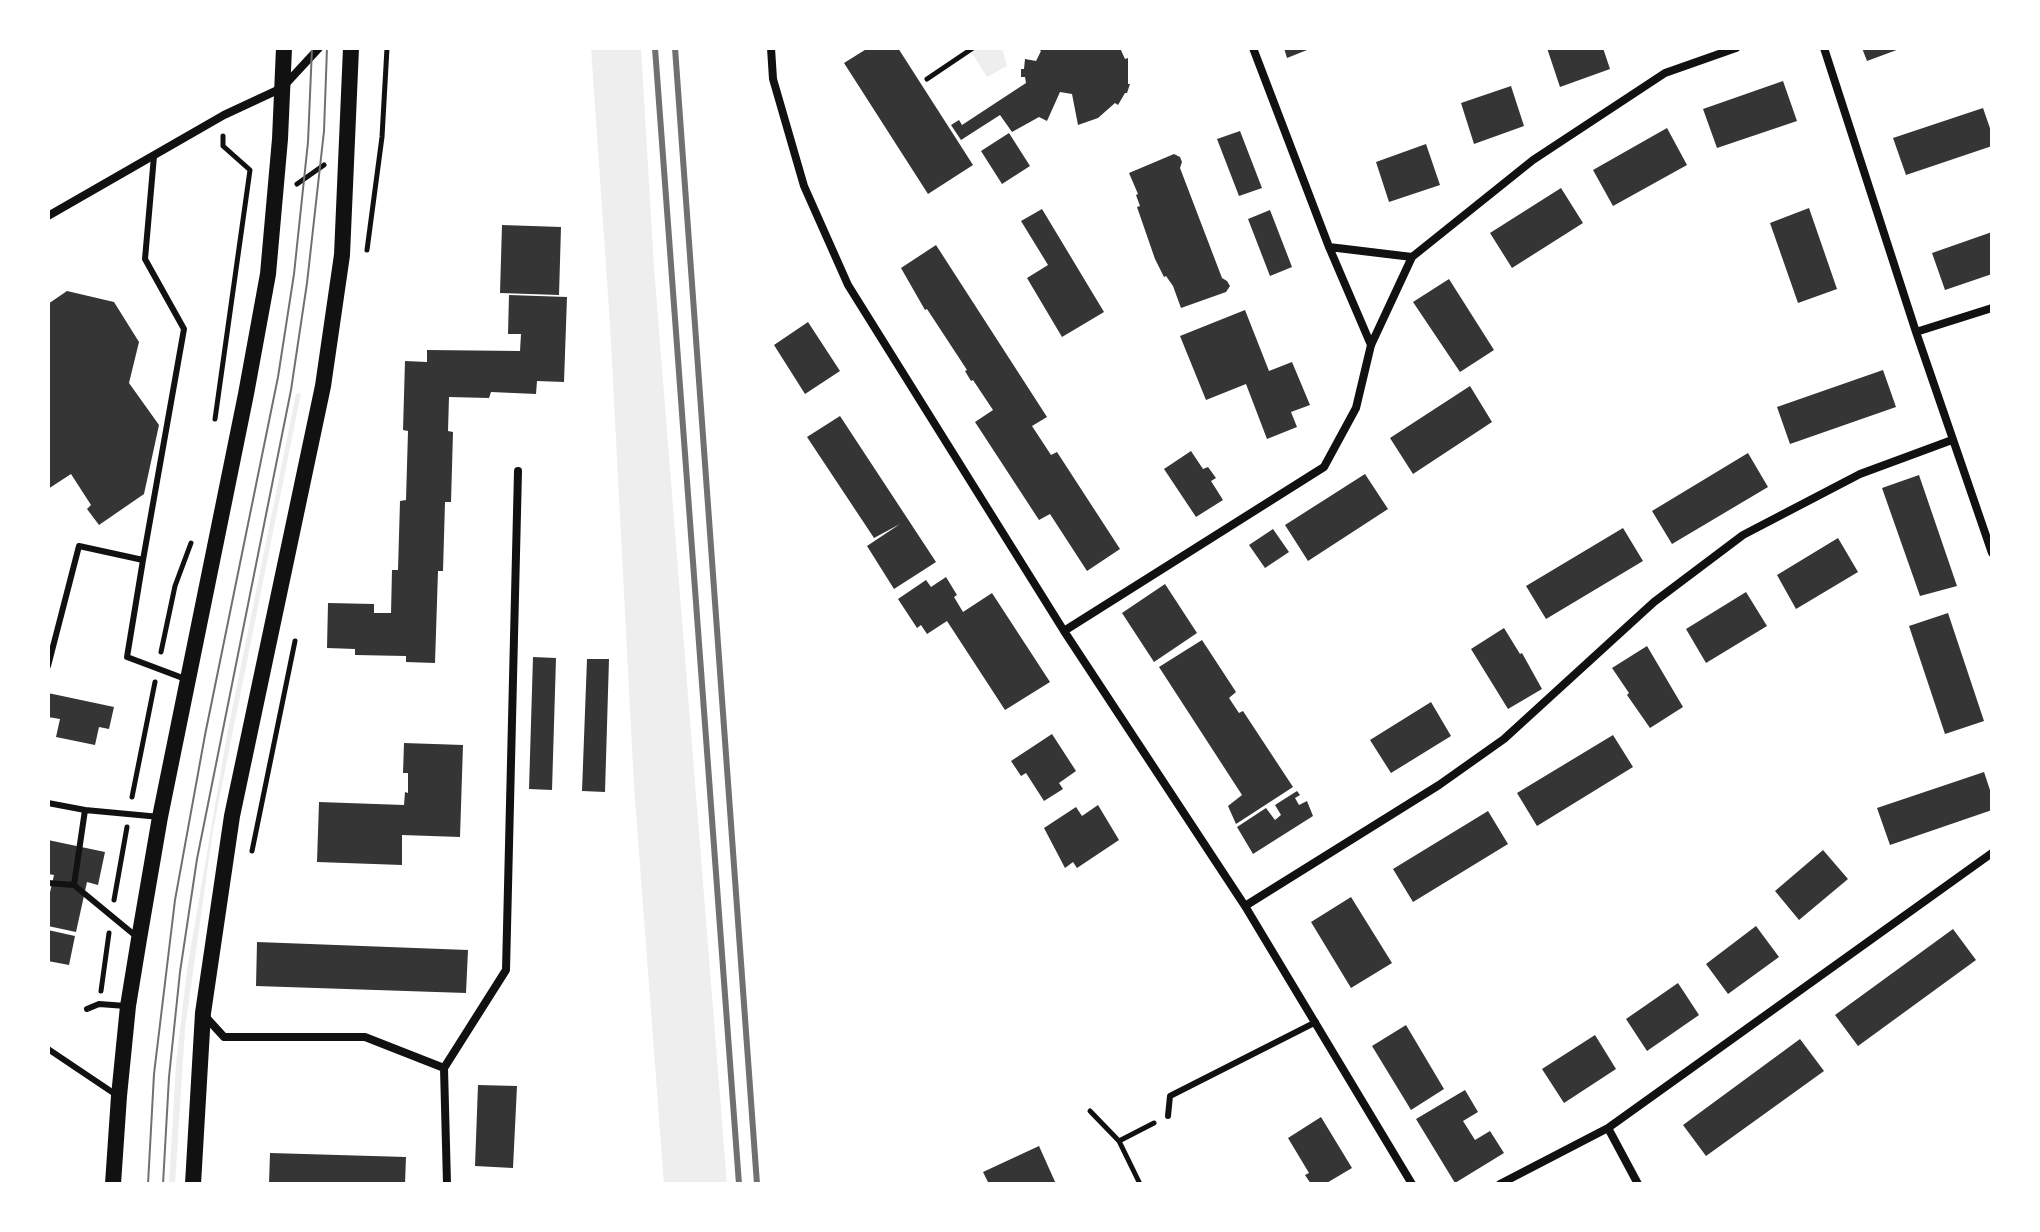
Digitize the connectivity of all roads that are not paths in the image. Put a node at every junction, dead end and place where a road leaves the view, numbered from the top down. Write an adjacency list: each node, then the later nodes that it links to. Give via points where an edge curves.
1 (284, 48): 8 (main road)
2 (319, 48): 8 (street)
3 (351, 48): 33 (main road, via 342,255 323,386 232,816)
4 (771, 48): 20 (street, via 773,79 804,186 848,285)
5 (1253, 48): 11 (street)
6 (1736, 48): 12 (street, via 1665,73 1533,160)
7 (1824, 48): 14 (street)
8 (282, 88): 9 (street); 22 (main road, via 268,274)
9 (154, 156): 10 (street); 19 (lane, via 145,259 184,329)
10 (48, 216)
11 (1329, 247): 12 (street); 15 (street)
12 (1412, 257): 15 (street)
13 (1992, 308): 14 (street)
14 (1916, 332): 16 (street)
15 (1371, 345): 20 (street, via 1356,408 1324,467)
16 (1952, 440): 18 (street); 29 (street, via 1860,474 1743,535 1654,602 1504,739)
17 (518, 471): 36 (street, via 506,970)
18 (1992, 553)
19 (143, 560): 21 (lane, via 79,546); 22 (lane, via 127,657)
20 (1064, 631): 29 (street)
21 (48, 666)
22 (188, 680): 25 (main road)
23 (48, 803): 24 (lane)
24 (85, 810): 25 (lane); 28 (lane)
25 (160, 817): 30 (main road)
26 (1992, 853): 39 (street)
27 (48, 883): 28 (lane)
28 (74, 885): 30 (lane)
29 (1245, 906): 34 (street)
30 (139, 939): 31 (main road)
31 (128, 1006): 32 (lane, via 99,1004); 37 (main road)
32 (87, 1009)
33 (203, 1013): 36 (street, via 224,1037 365,1037); 41 (main road)
34 (1316, 1022): 38 (lane, via 1170,1096); 43 (street)
35 (48, 1049): 37 (lane)
36 (444, 1068): 42 (street)
37 (119, 1096): 40 (main road)
38 (1168, 1116)
39 (1608, 1128): 44 (street); 45 (street)
40 (113, 1184)
41 (193, 1184)
42 (447, 1184)
43 (1412, 1184)
44 (1500, 1184)
45 (1638, 1184)

